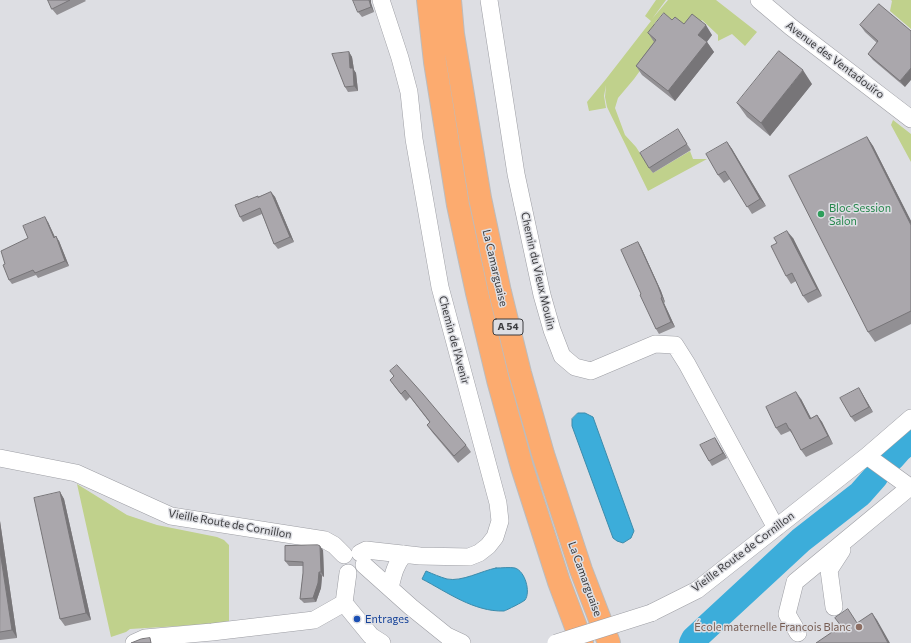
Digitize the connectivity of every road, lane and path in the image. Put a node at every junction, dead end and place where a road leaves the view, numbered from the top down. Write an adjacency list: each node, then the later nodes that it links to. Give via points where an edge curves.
1 (382, 0): 13 (street, Chemin de l'Avenir, via 409,92 414,139 440,287 498,503 500,521 495,537 488,546 469,557)
2 (428, 0): 23 (highway, La Camarguaise / A 54, via 435,62 458,205 477,293 522,467 559,582)
3 (450, 0): 24 (highway, La Camarguaise / A 54, via 453,34 480,198 500,292 543,454 581,570)
4 (489, 0): 12 (street, Chemin du Vieux Moulin, via 516,174 542,295 562,356 575,367 591,371 655,344 675,346)
5 (759, 0): 6 (street, Avenue des Ventadouïro)
6 (911, 119)
7 (911, 418): 8 (street, Vieille Route de Cornillon)
8 (868, 456): 10 (street); 12 (street, Vieille Route de Cornillon)
9 (0, 458): 14 (street, Vieille Route de Cornillon, via 76,472 171,516 325,540)
10 (911, 487): 18 (street, via 795,582 787,614)
11 (911, 501): 17 (street, via 843,547 829,570)
12 (776, 528): 22 (street, Vieille Route de Cornillon, bridge, via 696,590 651,613)
13 (404, 554): 14 (street, Chemin de l'Avenir, via 366,550); 15 (street, via 398,562)
14 (356, 558): 15 (street, Vieille Route de Cornillon); 16 (street, via 341,561 342,568 348,573)
15 (390, 588): 21 (street, Vieille Route de Cornillon, via 447,636)
16 (344, 603): 19 (street, via 314,620 145,638); 20 (street, via 371,636)
17 (834, 607)
18 (798, 632)
19 (134, 643)
20 (382, 643)
21 (462, 643)
22 (556, 643)
23 (582, 643)
24 (609, 643)

